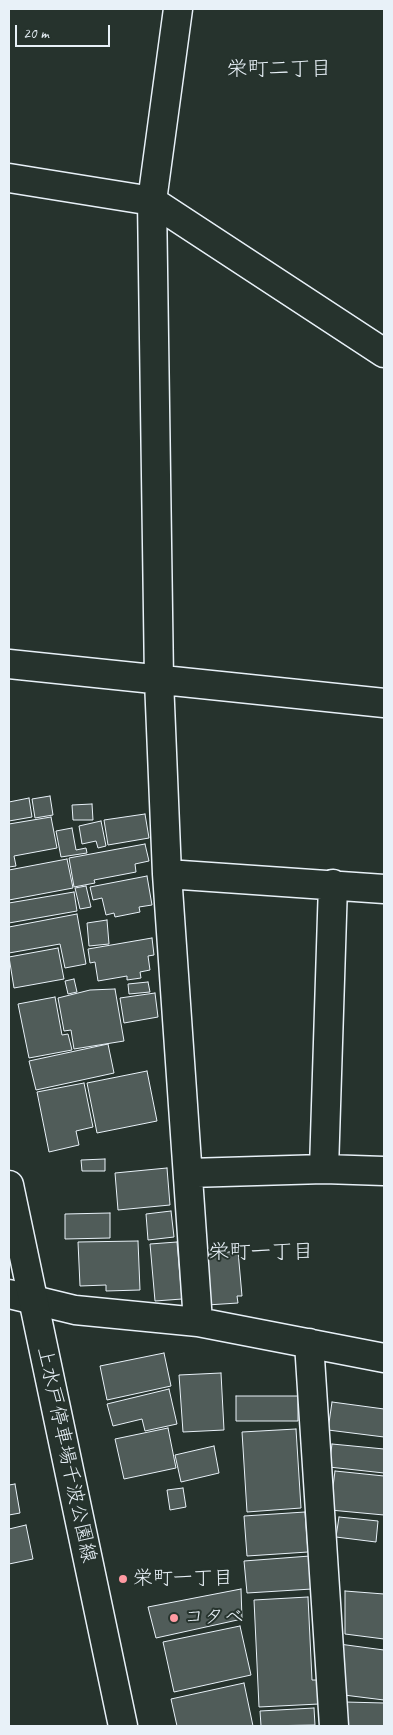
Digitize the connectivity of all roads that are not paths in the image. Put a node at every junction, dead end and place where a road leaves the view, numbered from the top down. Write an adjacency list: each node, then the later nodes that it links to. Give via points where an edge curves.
1 (178, 9): 3 (street)
2 (9, 178): 3 (street)
3 (152, 201): 4 (street); 6 (street)
4 (384, 353)
5 (9, 664): 6 (street)
6 (159, 680): 7 (street); 8 (street)
7 (384, 703)
8 (167, 874): 9 (street); 13 (street)
9 (333, 884): 10 (street); 11 (street)
10 (384, 889)
11 (324, 1169): 12 (street); 13 (street)
12 (384, 1171)
13 (189, 1173): 16 (street)
14 (9, 1185): 15 (street, 上水戸停車場千波公園線)
15 (21, 1297): 16 (street, via 75,1310); 19 (street, 上水戸停車場千波公園線)
16 (198, 1322): 17 (street)
17 (309, 1343): 18 (street); 20 (street)
18 (384, 1358)
19 (123, 1726)
20 (334, 1726)

